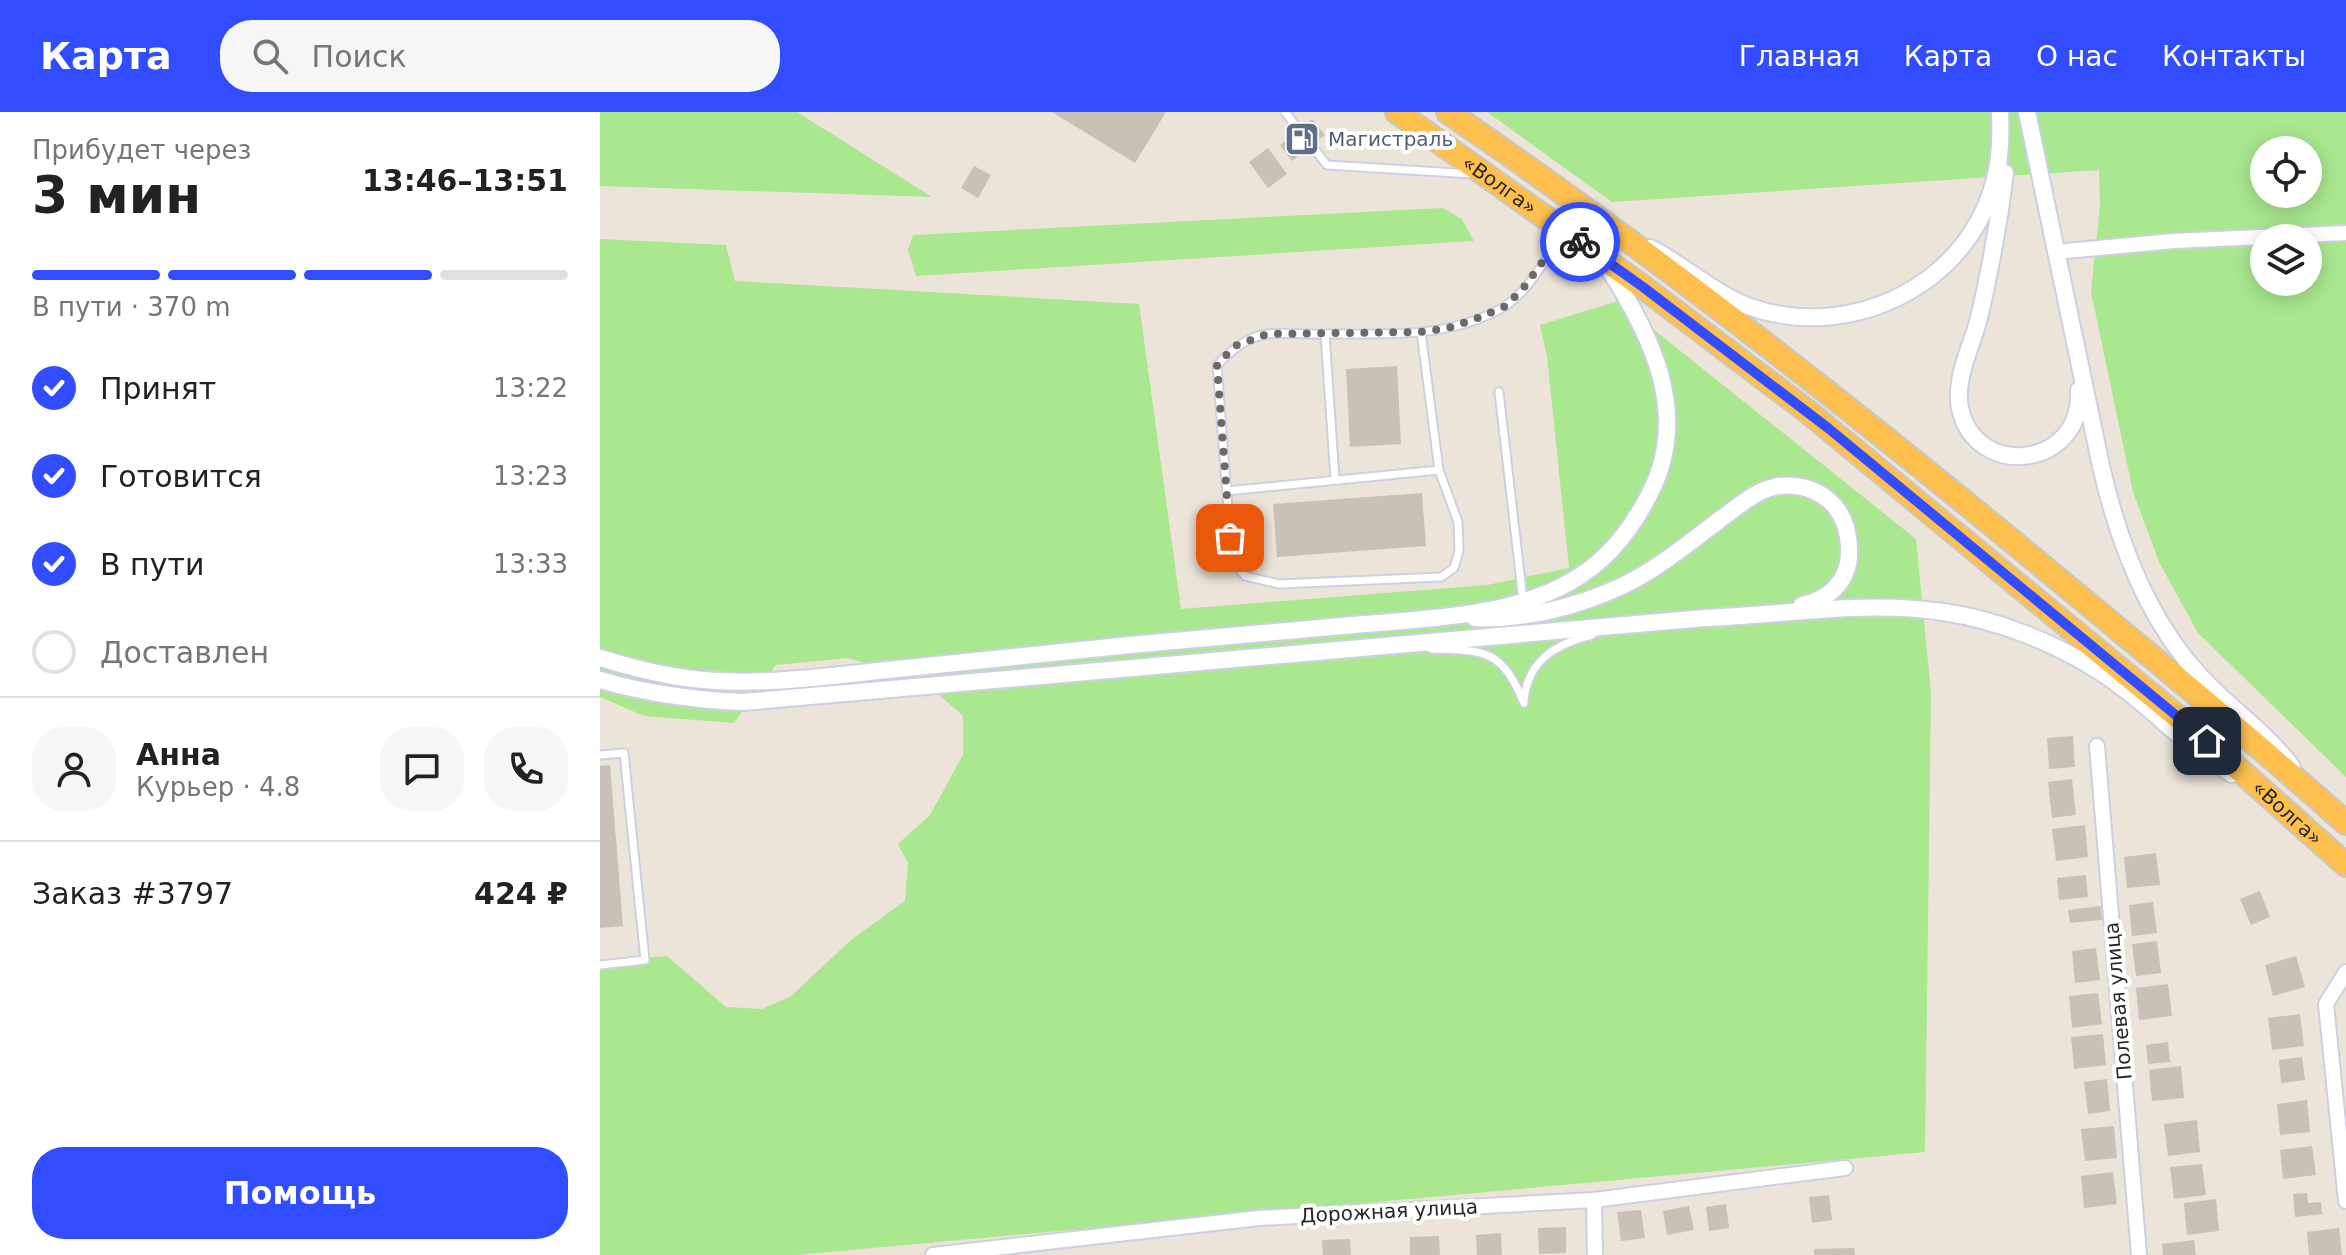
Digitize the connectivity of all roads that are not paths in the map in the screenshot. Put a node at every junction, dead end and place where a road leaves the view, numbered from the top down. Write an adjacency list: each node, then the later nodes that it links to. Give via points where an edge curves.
1 (1285, 112): 9 (lane, via 1327,165)
2 (1397, 112): 9 (highway, «Волга»)
3 (1448, 112): 8 (highway, «Волга»)
4 (2000, 112): 11 (street, via 1995,180 1971,232 1923,283 1868,310 1824,318 1749,306 1674,259)
5 (2007, 112): 17 (street, via 2007,158 1989,268 1959,388 1970,431 2004,454 2032,456 2048,450 2070,431 2077,416)
6 (2027, 112): 13 (street)
7 (1479, 122): 8 (lane)
8 (1533, 170): 11 (highway, «Волга»)
9 (1487, 175): 10 (highway, «Волга»)
10 (1565, 231): 14 (highway, «Волга»); 15 (lane, via 1504,307)
11 (1615, 231): 31 (highway, «Волга», via 1874,428)
12 (2346, 233): 13 (street)
13 (2055, 252): 17 (street)
14 (1602, 258): 22 (street, via 1657,359 1668,407 1664,455 1657,480 1624,537 1573,581); 32 (highway, «Волга», via 1882,472)
15 (1421, 332): 16 (lane); 19 (lane)
16 (1325, 334): 20 (lane); 21 (lane, via 1267,334 1235,346 1217,365)
17 (2077, 360): 31 (street, via 2111,509 2144,592 2197,673 2277,747)
18 (1499, 392): 22 (lane)
19 (1439, 470): 20 (lane); 21 (lane, via 1458,522 1459,551 1454,568 1441,577 1279,584 1245,576 1232,561)
20 (1335, 479): 21 (lane)
21 (1226, 491)
22 (1523, 601): 23 (street)
23 (1444, 617): 24 (street, via 1496,619 1593,598 1650,571 1773,487 1809,489 1835,505 1849,536 1850,556 1845,573 1824,599); 27 (street, via 744,681 682,678)
24 (1705, 618): 25 (street); 32 (street, via 1891,608 1942,612 2008,628 2080,659 2116,682 2197,751)
25 (1631, 625): 26 (street); 26 (lane, via 1551,649 1531,674 1524,703 1508,670 1487,654)
26 (1381, 646): 28 (street, via 743,702 679,699)
27 (600, 658)
28 (600, 680)
29 (2097, 746): 42 (street, Полевая улица)
30 (600, 755): 35 (lane, via 624,753 645,960)
31 (2309, 790): 33 (highway, «Волга»)
32 (2289, 813): 34 (highway, «Волга»)
33 (2346, 823)
34 (2346, 865)
35 (600, 965)
36 (2346, 972): 39 (street, via 2326,1004)
37 (1845, 1168): 38 (street, Дорожная улица)
38 (1594, 1200): 40 (street, Дорожная улица, via 1259,1218); 41 (street)
39 (2346, 1201)
40 (933, 1255)
41 (1595, 1255)
42 (2139, 1255)

